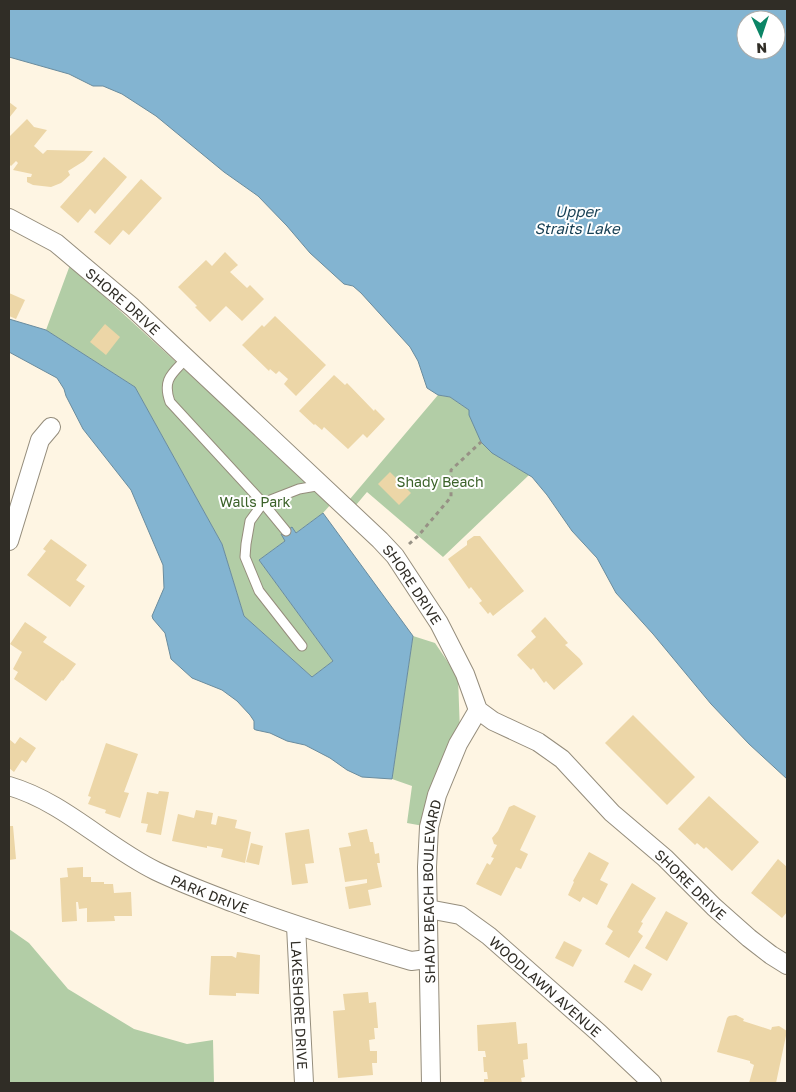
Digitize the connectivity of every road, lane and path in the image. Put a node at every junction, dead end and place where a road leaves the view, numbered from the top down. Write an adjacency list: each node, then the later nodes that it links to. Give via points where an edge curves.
1 (9, 218): 2 (street, SHORE DRIVE, via 56,243)
2 (187, 357): 5 (street, SHORE DRIVE); 6 (lane, via 169,378 166,391 170,402)
3 (50, 428): 8 (street, via 40,440)
4 (481, 442): 9 (path, via 452,470 451,497 418,536)
5 (323, 485): 6 (lane, via 299,489); 9 (street, SHORE DRIVE)
6 (263, 503): 7 (lane); 10 (lane, via 250,521 245,557 259,591)
7 (286, 531)
8 (9, 541)
9 (395, 556): 11 (street, SHORE DRIVE, via 439,623 465,674)
10 (302, 646)
11 (478, 710): 13 (street, SHADY BEACH BOULEVARD, via 458,744 431,817 426,866); 16 (street, SHORE DRIVE, via 562,758 612,813 749,938)
12 (9, 786): 14 (street, PARK DRIVE, via 48,802 156,871)
13 (428, 909): 15 (street, SHADY BEACH BOULEVARD); 19 (street, WOODLAWN AVENUE, via 460,915 489,936)
14 (296, 926): 15 (street, PARK DRIVE, via 411,961); 17 (street, LAKESHORE DRIVE)
15 (428, 959): 18 (street, SHADY BEACH BOULEVARD)
16 (787, 965)
17 (304, 1083)
18 (431, 1083)
19 (652, 1083)

